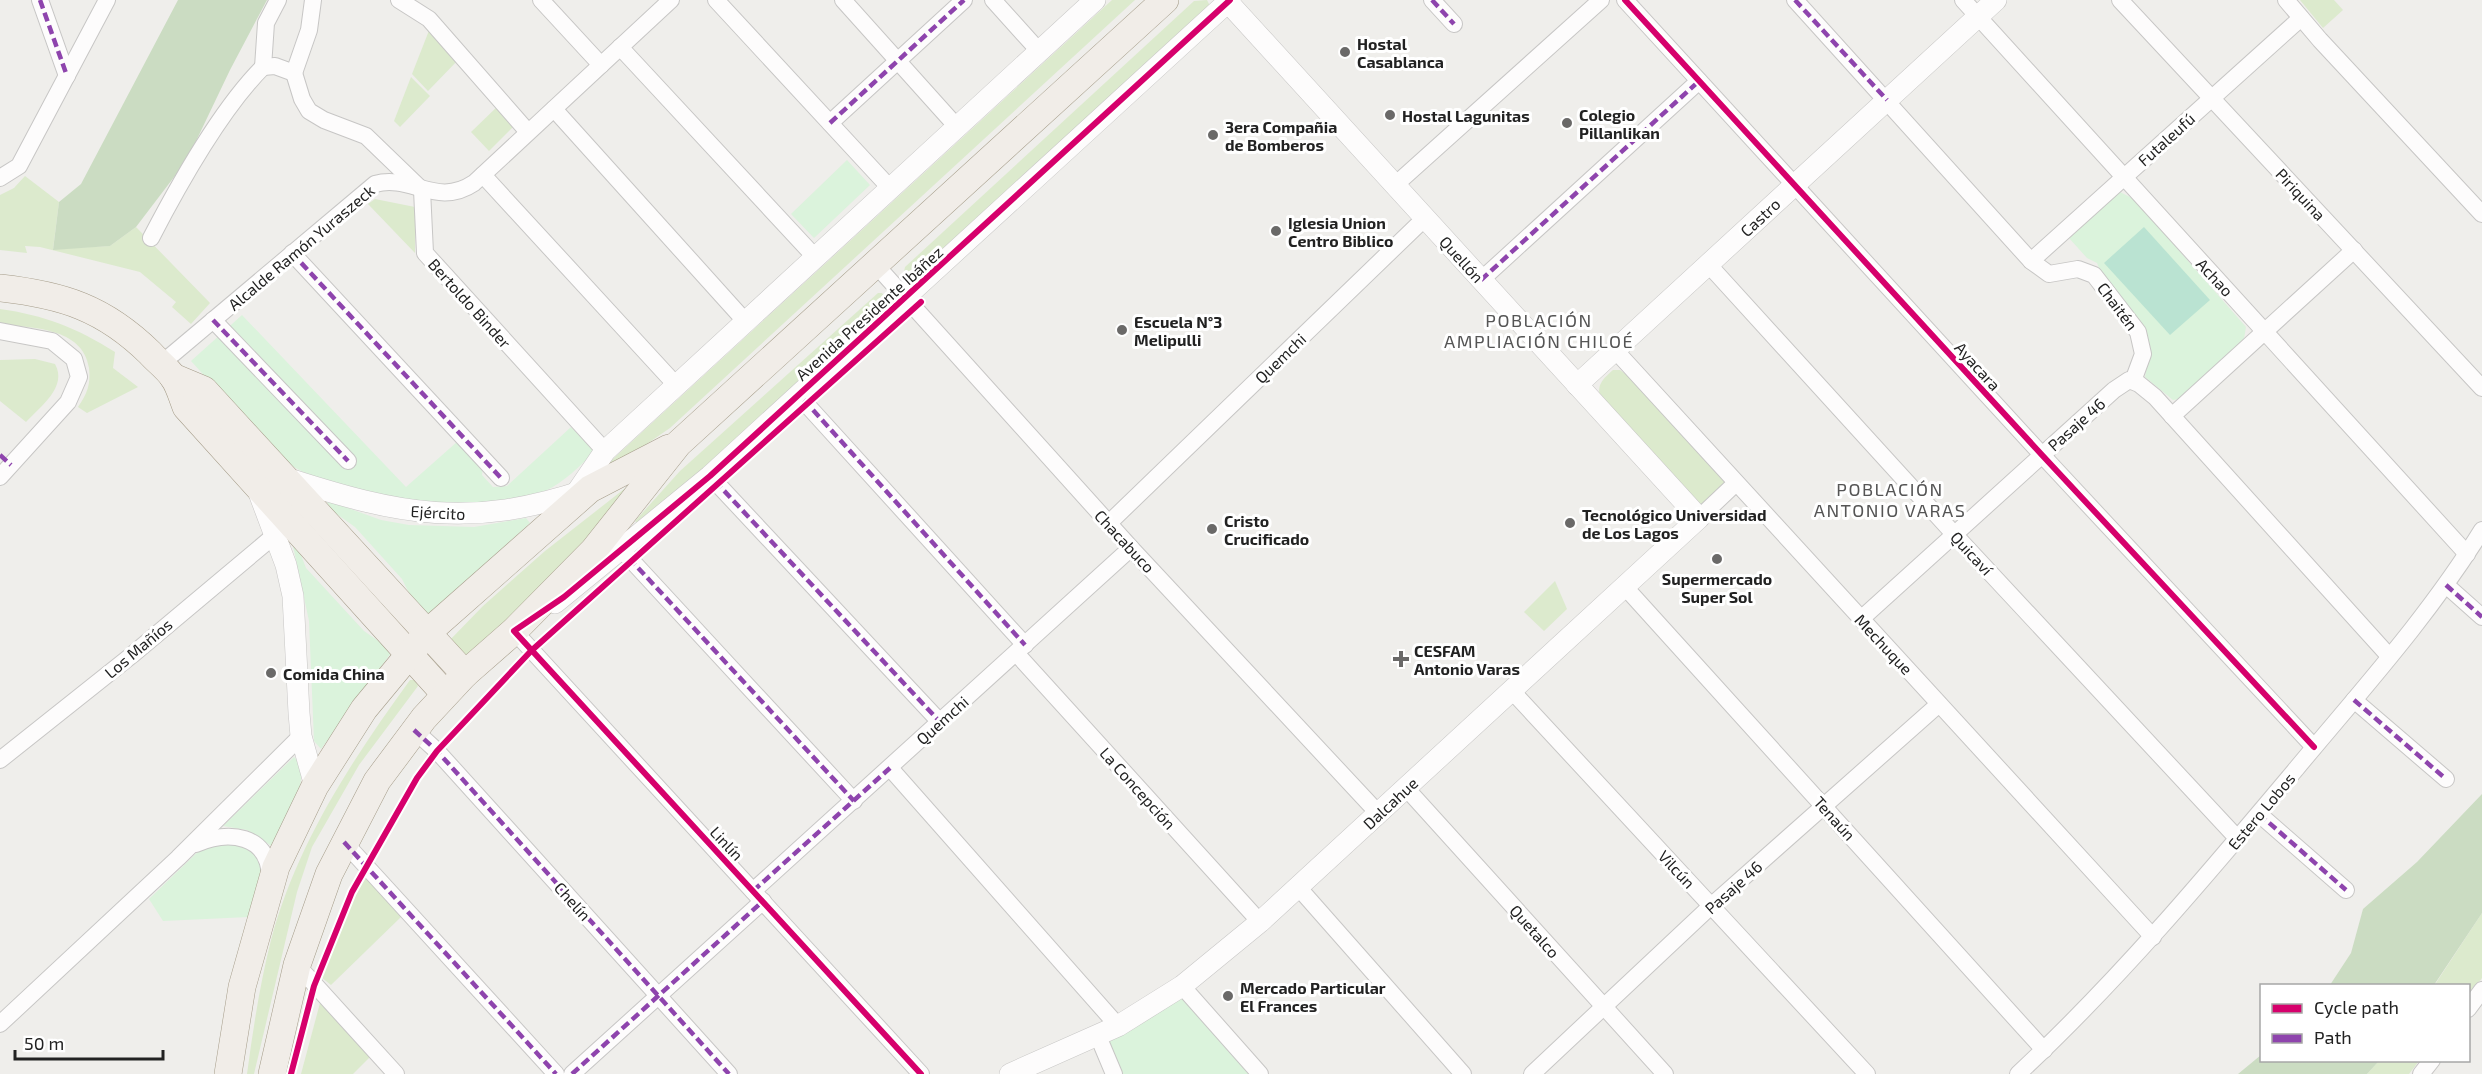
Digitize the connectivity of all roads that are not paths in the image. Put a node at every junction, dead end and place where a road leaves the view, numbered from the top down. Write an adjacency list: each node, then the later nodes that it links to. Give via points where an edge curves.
1 (40, 0): 32 (street)
2 (107, 0): 32 (street)
3 (278, 0): 30 (street, via 266,23)
4 (313, 0): 31 (street, via 309,30)
5 (399, 0): 39 (street, via 429,19)
6 (541, 0): 29 (street)
7 (671, 0): 26 (street, Alcalde Ramón Yuraszeck)
8 (716, 0): 37 (street)
9 (843, 0): 28 (street)
10 (964, 0): 28 (street)
11 (993, 0): 27 (street)
12 (1095, 0): 27 (street, Avenida Presidente Ibáñez)
13 (1165, 0): 54 (main road, Avenida Presidente Ibáñez)
14 (1432, 0): 25 (street)
15 (1601, 0): 44 (street)
16 (1625, 0): 33 (street, Ayacara)
17 (1795, 0): 35 (street, Chaitén)
18 (1964, 0): 23 (street, Achao)
19 (1995, 0): 23 (street, Castro)
20 (2120, 0): 34 (street, Piriquina)
21 (2286, 0): 24 (street)
22 (1228, 1): 44 (street, Quellón); 58 (street, Avenida Presidente Ibáñez)
23 (1978, 16): 35 (street, Castro); 42 (street, Achao)
24 (2301, 18): 34 (street, Futaleufú); 47 (street)
25 (1454, 24)
26 (620, 47): 29 (street, Alcalde Ramón Yuraszeck); 52 (street)
27 (1039, 51): 38 (street, Avenida Presidente Ibáñez)
28 (898, 61): 37 (street); 38 (street)
29 (601, 65): 36 (street, Alcalde Ramón Yuraszeck)
30 (263, 67): 31 (street, via 275,66); 49 (street, via 242,91 185,176)
31 (294, 73): 46 (street, via 309,111 366,136)
32 (67, 75): 41 (street, via 19,166)
33 (1699, 81): 43 (street, Ayacara); 56 (street)
34 (2212, 98): 42 (street, Futaleufú); 50 (street, Piriquina)
35 (1887, 100): 43 (street, Castro); 53 (street, Chaitén)
36 (554, 109): 39 (street, Alcalde Ramón Yuraszeck); 60 (street)
37 (830, 123): 45 (street)
38 (957, 127): 45 (street, Avenida Presidente Ibáñez)
39 (528, 132): 40 (street, Alcalde Ramón Yuraszeck)
40 (483, 175): 46 (street, Alcalde Ramón Yuraszeck, via 454,193); 66 (street)
41 (0, 178)
42 (2124, 178): 53 (street, Futaleufú); 62 (street, Achao)
43 (1795, 185): 55 (street, Castro); 73 (street, Ayacara)
44 (1395, 186): 48 (street, Quellón)
45 (890, 188): 52 (street, Avenida Presidente Ibáñez)
46 (422, 190): 51 (street, Alcalde Ramón Yuraszeck, via 391,182 375,184); 72 (street, Bertoldo Binder, via 425,253)
47 (2482, 214)
48 (1425, 218): 56 (street, Quellón); 83 (street, Quemchi)
49 (151, 238)
50 (2354, 250): 62 (street); 68 (street, Piriquina)
51 (292, 253): 59 (street, Alcalde Ramón Yuraszeck); 78 (street)
52 (815, 257): 60 (street, Avenida Presidente Ibáñez)
53 (2031, 261): 65 (street, Chaitén, via 2049,274 2078,269 2094,274 2138,332 2143,354)
54 (875, 264): 58 (street, Chacabuco); 71 (main road, Avenida Presidente Ibáñez)
55 (1708, 264): 63 (street, Castro); 85 (street, Quicaví)
56 (1481, 280): 67 (street, Quellón)
57 (0, 288): 64 (main road, via 60,298 99,313)
58 (907, 299): 69 (street, Avenida Presidente Ibáñez); 83 (street, Chacabuco)
59 (213, 320): 64 (street, Alcalde Ramón Yuraszeck); 74 (street)
60 (745, 321): 66 (street, Avenida Presidente Ibáñez)
61 (0, 331): 75 (street, via 52,341 74,359 79,377 68,402)
62 (2265, 331): 70 (street); 89 (street, Achao)
63 (1615, 350): 67 (street, Castro); 79 (street, Mechuque)
64 (167, 370): 77 (main road, via 204,390); 80 (main road, via 186,407)
65 (2133, 381): 70 (street); 73 (street, Pasaje 46, via 2119,385)
66 (676, 384): 72 (street, Avenida Presidente Ibáñez)
67 (1577, 385): 82 (street, Quellón)
68 (2482, 388)
69 (798, 395): 76 (street, Avenida Presidente Ibáñez); 96 (street, La Concepción)
70 (2172, 416): 98 (street)
71 (678, 444): 81 (main road, Avenida Presidente Ibáñez); 94 (main road, Avenida Presidente Ibáñez, via 594,550)
72 (605, 451): 81 (street, Avenida Presidente Ibáñez)
73 (2042, 455): 85 (street, Pasaje 46); 107 (street, Ayacara)
74 (348, 461)
75 (4, 466)
76 (710, 476): 88 (street, Avenida Presidente Ibáñez); 104 (street)
77 (286, 478): 81 (street, Ejército, via 375,505 440,514 511,510); 95 (main road)
78 (501, 478)
79 (1736, 483): 82 (street, Dalcahue); 93 (street, Mechuque)
80 (256, 484): 86 (street); 97 (main road)
81 (577, 498): 95 (main road, Avenida Presidente Ibáñez)
82 (1699, 518): 91 (street, Dalcahue)
83 (1108, 524): 87 (street, Chacabuco)
84 (2482, 530): 89 (street, Estero Lobos)
85 (1954, 534): 93 (street, Pasaje 46); 117 (street, Quicaví)
86 (275, 535): 106 (street, via 293,596); 108 (street, Los Mañíos)
87 (1131, 548): 96 (street, Quemchi); 115 (street, Chacabuco)
88 (621, 549): 94 (street, Avenida Presidente Ibáñez, via 564,597); 113 (street)
89 (2467, 554): 90 (street, Estero Lobos)
90 (2446, 585): 92 (street); 98 (street, Estero Lobos)
91 (1625, 587): 100 (street, Dalcahue); 114 (street, Tenaún)
92 (2482, 617)
93 (1861, 619): 103 (street, Mechuque)
94 (514, 631): 99 (main road, Avenida Presidente Ibáñez); 123 (street, Linlín)
95 (428, 633): 97 (main road, Avenida Presidente Ibáñez); 99 (main road)
96 (1021, 649): 104 (street, Quemchi); 125 (street, La Concepción)
97 (408, 654): 101 (main road); 111 (main road, Avenida Presidente Ibáñez, via 364,709)
98 (2389, 656): 102 (street, Estero Lobos)
99 (465, 674): 101 (main road, Avenida Presidente Ibáñez)
100 (1512, 691): 112 (street, Dalcahue); 124 (street, Vilcún)
101 (445, 694): 105 (main road, Avenida Presidente Ibáñez)
102 (2354, 700): 107 (street, Estero Lobos); 110 (street)
103 (1939, 704): 114 (street, Pasaje 46); 126 (street, Mechuque)
104 (940, 722): 109 (street, Quemchi)
105 (414, 730): 118 (main road, Avenida Presidente Ibáñez, via 377,781); 130 (street, Chelín)
106 (301, 736): 111 (street); 119 (street)
107 (2314, 747): 116 (street, Estero Lobos)
108 (0, 760)
109 (890, 768): 113 (street, Quemchi); 134 (street)
110 (2446, 779)
111 (315, 786): 120 (main road, Avenida Presidente Ibáñez)
112 (1406, 788): 115 (street, Dalcahue); 131 (street, Quetalco)
113 (854, 801): 123 (street, Quemchi)
114 (1824, 806): 124 (street, Pasaje 46); 136 (street, Tenaún)
115 (1378, 813): 121 (street, Dalcahue)
116 (2259, 814): 117 (street, Estero Lobos); 122 (street)
117 (2238, 839): 126 (street, Estero Lobos)
118 (344, 842): 127 (main road, Avenida Presidente Ibáñez); 141 (street)
119 (190, 847): 120 (street, via 217,836 252,843 264,851); 133 (street)
120 (271, 883): 138 (main road, Avenida Presidente Ibáñez, via 242,987)
121 (1298, 887): 125 (street, Dalcahue); 148 (street)
122 (2346, 890)
123 (758, 896): 130 (street, Quemchi); 144 (street, Linlín)
124 (1711, 906): 131 (street, Pasaje 46); 151 (street, Vilcún)
125 (1260, 922): 128 (street, Dalcahue)
126 (2153, 937): 136 (street, Estero Lobos)
127 (297, 965): 139 (main road, Avenida Presidente Ibáñez); 140 (street)
128 (1182, 986): 134 (street, Dalcahue); 147 (street)
129 (2482, 990): 132 (street)
130 (659, 996): 142 (street, Quemchi); 143 (street, Chelín)
131 (1604, 1007): 149 (street, Pasaje 46); 150 (street, Quetalco)
132 (2470, 1008)
133 (0, 1024)
134 (1118, 1026): 135 (street, Dalcahue)
135 (1098, 1036): 145 (street, Dalcahue); 146 (street)
136 (2044, 1050): 152 (street, Estero Lobos)
137 (2430, 1062): 153 (street)
138 (228, 1074)
139 (272, 1074)
140 (396, 1074)
141 (556, 1074)
142 (572, 1074)
143 (729, 1074)
144 (921, 1074)
145 (1010, 1074)
146 (1114, 1074)
147 (1260, 1074)
148 (1463, 1074)
149 (1532, 1074)
150 (1665, 1074)
151 (1867, 1074)
152 (2018, 1074)
153 (2421, 1074)

